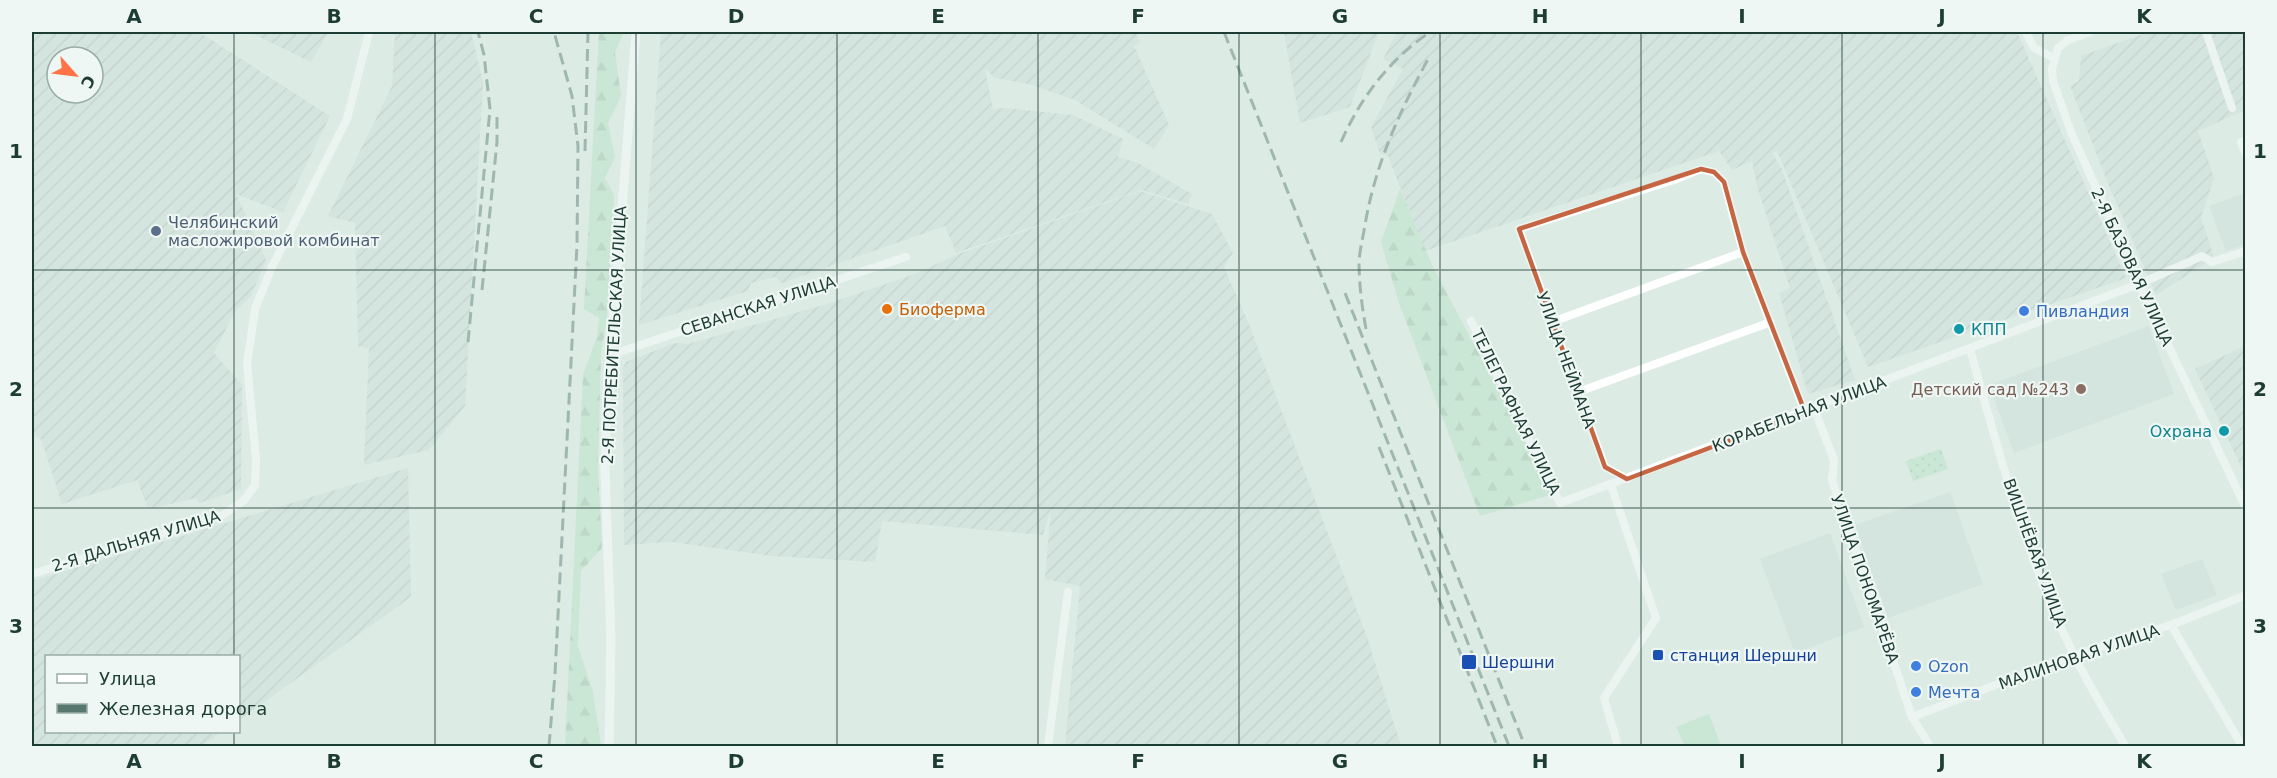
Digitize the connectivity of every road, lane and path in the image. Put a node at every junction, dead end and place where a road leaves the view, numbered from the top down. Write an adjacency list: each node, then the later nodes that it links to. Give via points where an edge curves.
1 (369, 32): 26 (street, 2-Я ДАЛЬНЯЯ УЛИЦА, via 347,119 272,267 255,309 247,364 255,486 243,501 223,515)
2 (636, 32): 18 (street, 2-Я ПОТРЕБИТЕЛЬСКАЯ УЛИЦА)
3 (2026, 32): 6 (street, via 2034,48)
4 (2090, 32): 6 (street, via 2067,40)
5 (2206, 32): 7 (street)
6 (2054, 58): 13 (street, 2-Я БАЗОВАЯ УЛИЦА, via 2053,81 2071,132)
7 (2232, 108)
8 (2241, 141): 9 (street)
9 (2246, 154)
10 (2246, 250): 13 (street, КОРАБЕЛЬНАЯ УЛИЦА, via 2212,262 2202,256)
11 (1743, 252): 15 (street); 15 (street, УЛИЦА НЕЙМАНА, via 1724,182 1714,172 1701,169 1519,229); 16 (street)
12 (906, 257): 18 (street, СЕВАНСКАЯ УЛИЦА)
13 (2139, 284): 17 (street, КОРАБЕЛЬНАЯ УЛИЦА); 25 (street, 2-Я БАЗОВАЯ УЛИЦА)
14 (1471, 321): 24 (street, ТЕЛЕГРАФНАЯ УЛИЦА)
15 (1552, 322): 19 (street, УЛИЦА НЕЙМАНА)
16 (1771, 322): 19 (street); 21 (street)
17 (1970, 349): 20 (street, КОРАБЕЛЬНАЯ УЛИЦА); 30 (street, ВИШНЁВАЯ УЛИЦА, via 2029,545)
18 (610, 355): 32 (street, 2-Я ПОТРЕБИТЕЛЬСКАЯ УЛИЦА, via 605,472 611,638)
19 (1578, 392): 22 (street, УЛИЦА НЕЙМАНА, via 1605,467)
20 (1814, 408): 21 (street, КОРАБЕЛЬНАЯ УЛИЦА); 31 (street, УЛИЦА ПОНОМАРЁВА, via 1834,460 1832,480)
21 (1805, 412): 22 (street, КОРАБЕЛЬНАЯ УЛИЦА)
22 (1627, 479): 23 (street, КОРАБЕЛЬНАЯ УЛИЦА)
23 (1611, 485): 24 (street, КОРАБЕЛЬНАЯ УЛИЦА); 34 (street, via 1656,618 1604,698)
24 (1560, 504)
25 (2246, 507)
26 (32, 574)
27 (1068, 592): 33 (street)
28 (2246, 595): 29 (street, МАЛИНОВАЯ УЛИЦА)
29 (2171, 626): 30 (street, МАЛИНОВАЯ УЛИЦА); 37 (street)
30 (2074, 655): 31 (street, МАЛИНОВАЯ УЛИЦА); 36 (street, ВИШНЁВАЯ УЛИЦА)
31 (1912, 717): 35 (street, УЛИЦА ПОНОМАРЁВА)
32 (609, 747)
33 (1048, 747)
34 (1618, 747)
35 (1930, 747)
36 (2125, 747)
37 (2242, 747)

